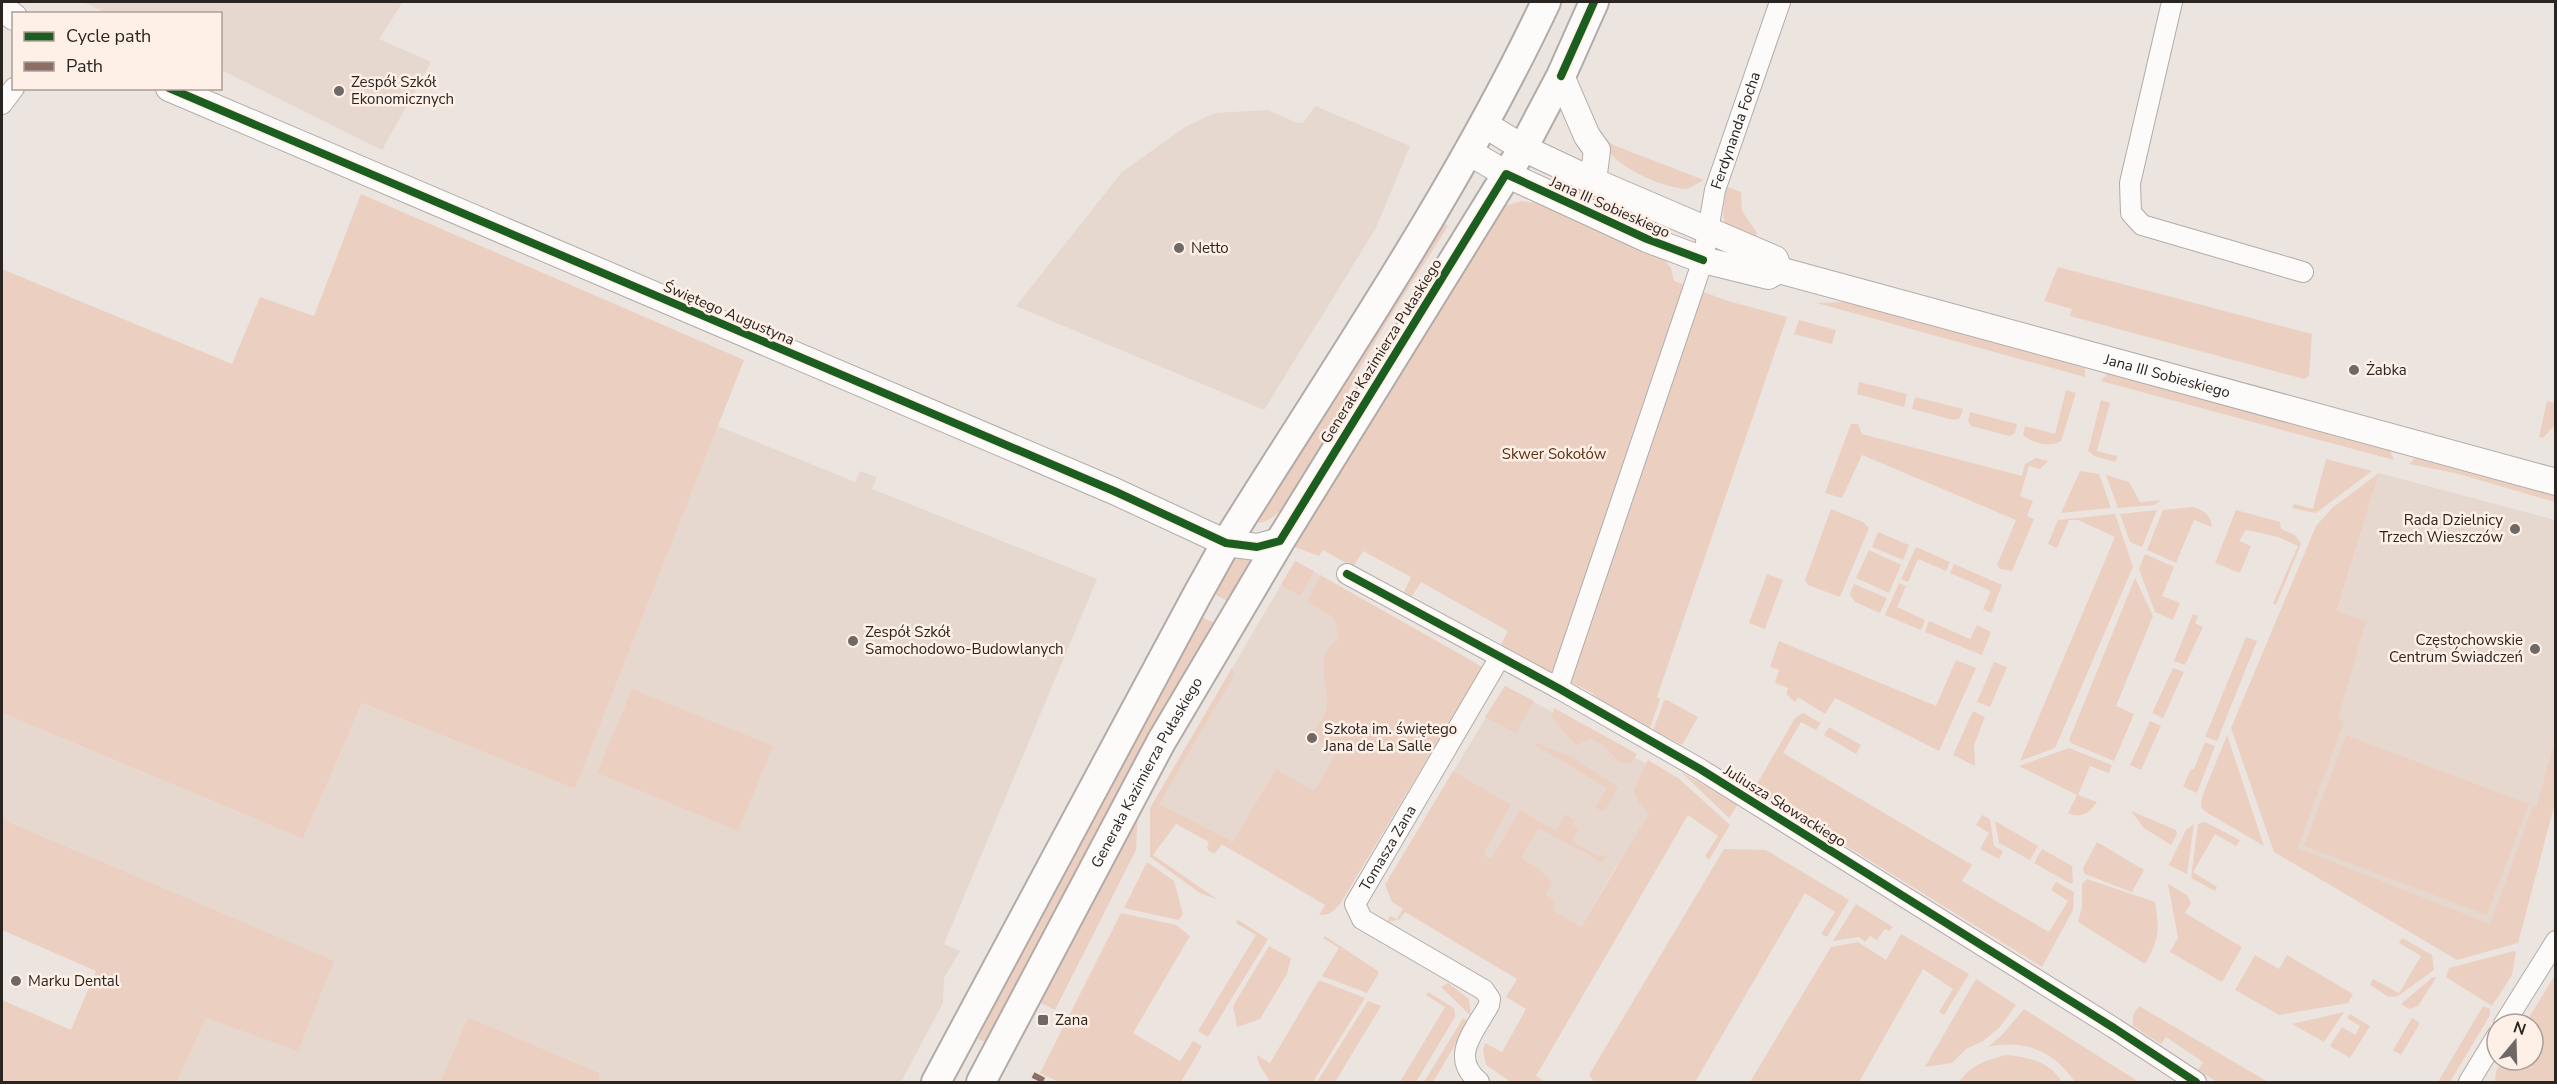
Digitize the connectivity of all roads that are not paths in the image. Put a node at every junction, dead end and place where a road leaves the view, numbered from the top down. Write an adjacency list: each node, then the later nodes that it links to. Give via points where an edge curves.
1 (1546, 2): 9 (main road, Generała Kazimierza Pułaskiego)
2 (1594, 2): 5 (main road, Generała Kazimierza Pułaskiego)
3 (1780, 2): 14 (street, Ferdynanda Focha, via 1715,189)
4 (2172, 2): 17 (street, via 2130,183 2131,213 2142,225)
5 (1562, 76): 10 (main road, Generała Kazimierza Pułaskiego); 13 (street, via 1587,136 1597,150)
6 (12, 90): 8 (street)
7 (174, 90): 20 (street, Świętego Augustyna, via 1114,491)
8 (2, 104)
9 (1484, 124): 10 (street, Jana III Sobieskiego); 11 (main road, Generała Kazimierza Pułaskiego)
10 (1523, 148): 12 (main road, Generała Kazimierza Pułaskiego); 13 (street, Jana III Sobieskiego)
11 (1469, 152): 12 (street, Jana III Sobieskiego); 20 (main road, Generała Kazimierza Pułaskiego)
12 (1506, 174): 15 (street, Jana III Sobieskiego, via 1647,239); 19 (main road, Generała Kazimierza Pułaskiego)
13 (1593, 181): 14 (street, Jana III Sobieskiego)
14 (1707, 231): 15 (street, Ferdynanda Focha); 16 (street, Jana III Sobieskiego, via 1775,259)
15 (1703, 260): 16 (street, Jana III Sobieskiego, via 1768,276); 23 (street, Ferdynanda Focha)
16 (1779, 270): 18 (street, Jana III Sobieskiego)
17 (2303, 272)
18 (2556, 482)
19 (1280, 541): 20 (street, Świętego Augustyna, via 1257,547); 28 (main road, Generała Kazimierza Pułaskiego, via 1113,829)
20 (1226, 543): 27 (main road, Generała Kazimierza Pułaskiego)
21 (1347, 574): 22 (street, Juliusza Słowackiego)
22 (1500, 657): 23 (street, Juliusza Słowackiego); 29 (street, Tomasza Zana, via 1355,904 1362,919 1484,990 1490,1005 1463,1055 1464,1064)
23 (1558, 688): 30 (street, Juliusza Słowackiego, via 1736,791)
24 (2556, 941): 25 (street)
25 (2512, 1012)
26 (2485, 1056): 31 (street)
27 (936, 1083)
28 (981, 1083)
29 (1479, 1083)
30 (2196, 1083)
31 (2469, 1083)

